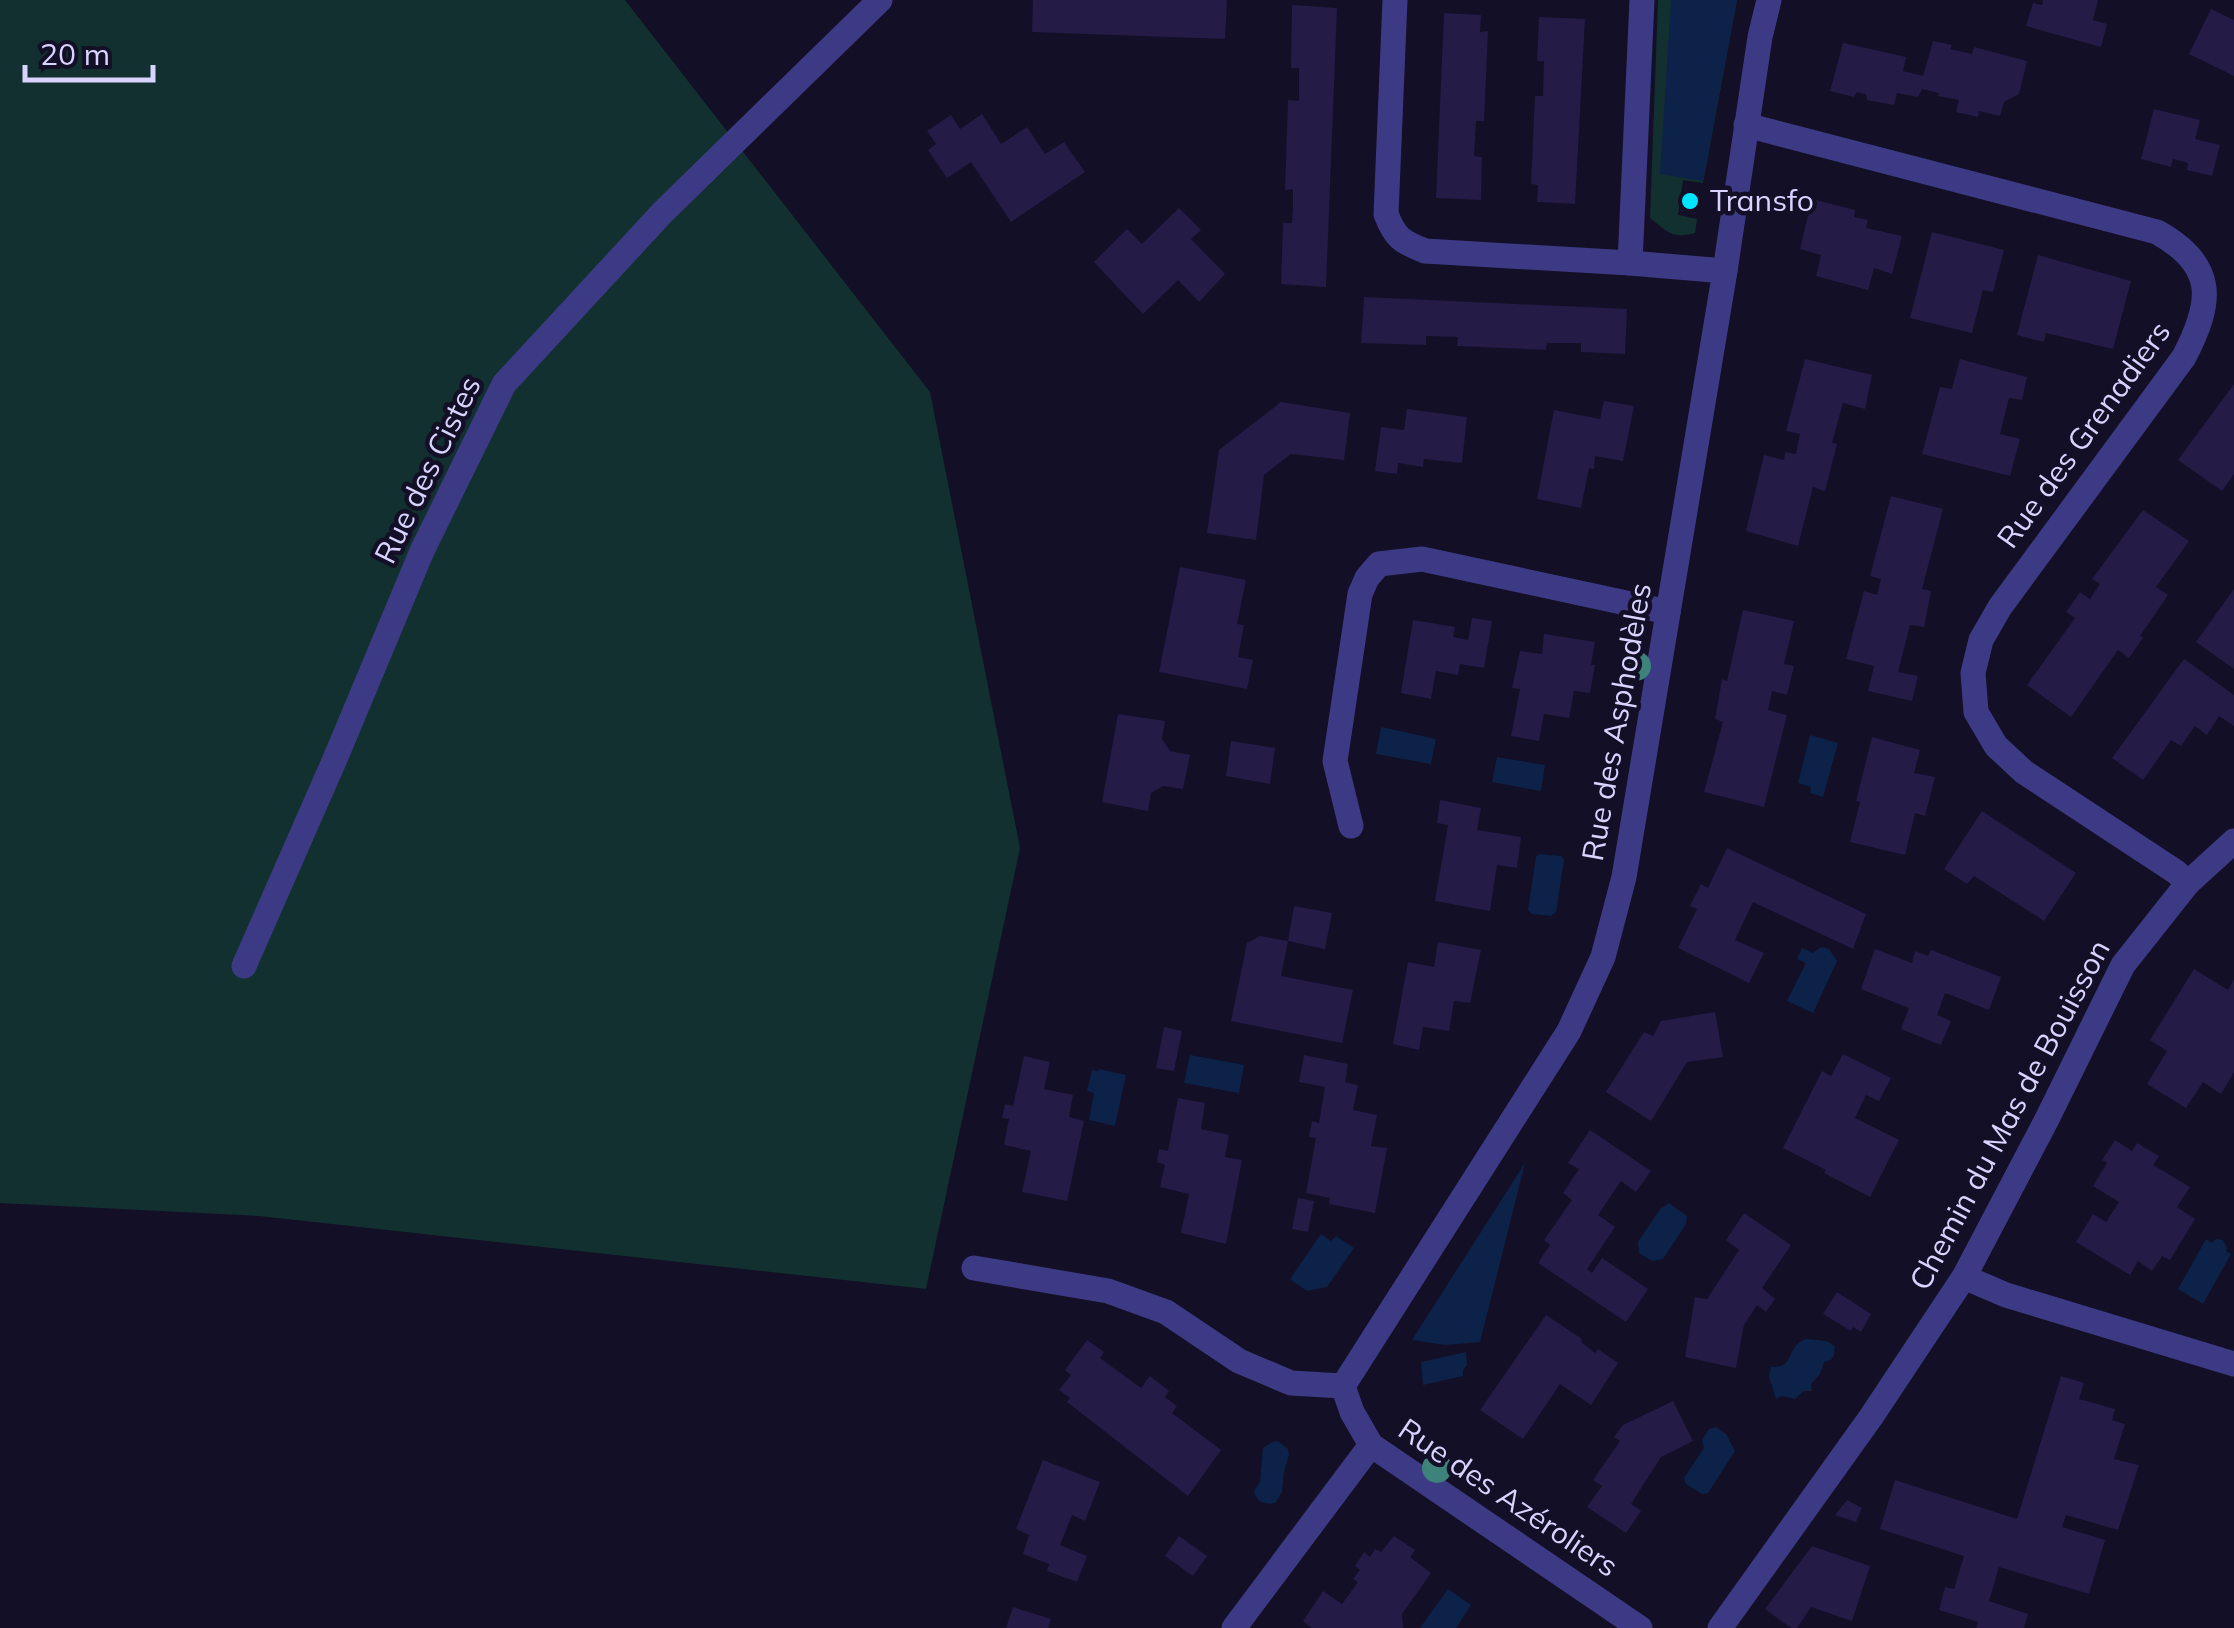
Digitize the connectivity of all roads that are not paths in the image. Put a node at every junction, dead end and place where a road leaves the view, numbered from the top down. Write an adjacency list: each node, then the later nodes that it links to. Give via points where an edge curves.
1 (880, 0): 12 (street, Rue des Cistes, via 662,213 504,384 422,552)
2 (1395, 0): 6 (street, via 1386,214 1393,232 1426,251)
3 (1642, 0): 6 (street)
4 (1768, 0): 5 (street, Rue des Asphodèles)
5 (1746, 125): 7 (street, Rue des Asphodèles); 11 (street, Rue des Grenadiers, via 2157,232 2182,248 2202,276 2203,314 2184,358 2000,607 1973,673 1976,712 1996,746 2024,772)
6 (1630, 263): 7 (street)
7 (1725, 272): 8 (street, Rue des Asphodèles)
8 (1668, 612): 9 (street, via 1422,559 1379,564 1360,594 1334,761); 16 (street, Rue des Asphodèles, via 1624,877 1603,957 1569,1032)
9 (1351, 826)
10 (2234, 841): 11 (street, Chemin du Mas de Bouisson)
11 (2188, 882): 14 (street, Chemin du Mas de Bouisson, via 2123,965)
12 (244, 966)
13 (974, 1268): 16 (street, via 1108,1292 1166,1312 1239,1361 1291,1383)
14 (1964, 1277): 15 (street); 20 (street, Chemin du Mas de Bouisson)
15 (2234, 1364)
16 (1343, 1386): 17 (street, Rue des Azéroliers)
17 (1371, 1445): 18 (street); 19 (street, Rue des Azéroliers)
18 (1234, 1628)
19 (1640, 1628)
20 (1720, 1628)

